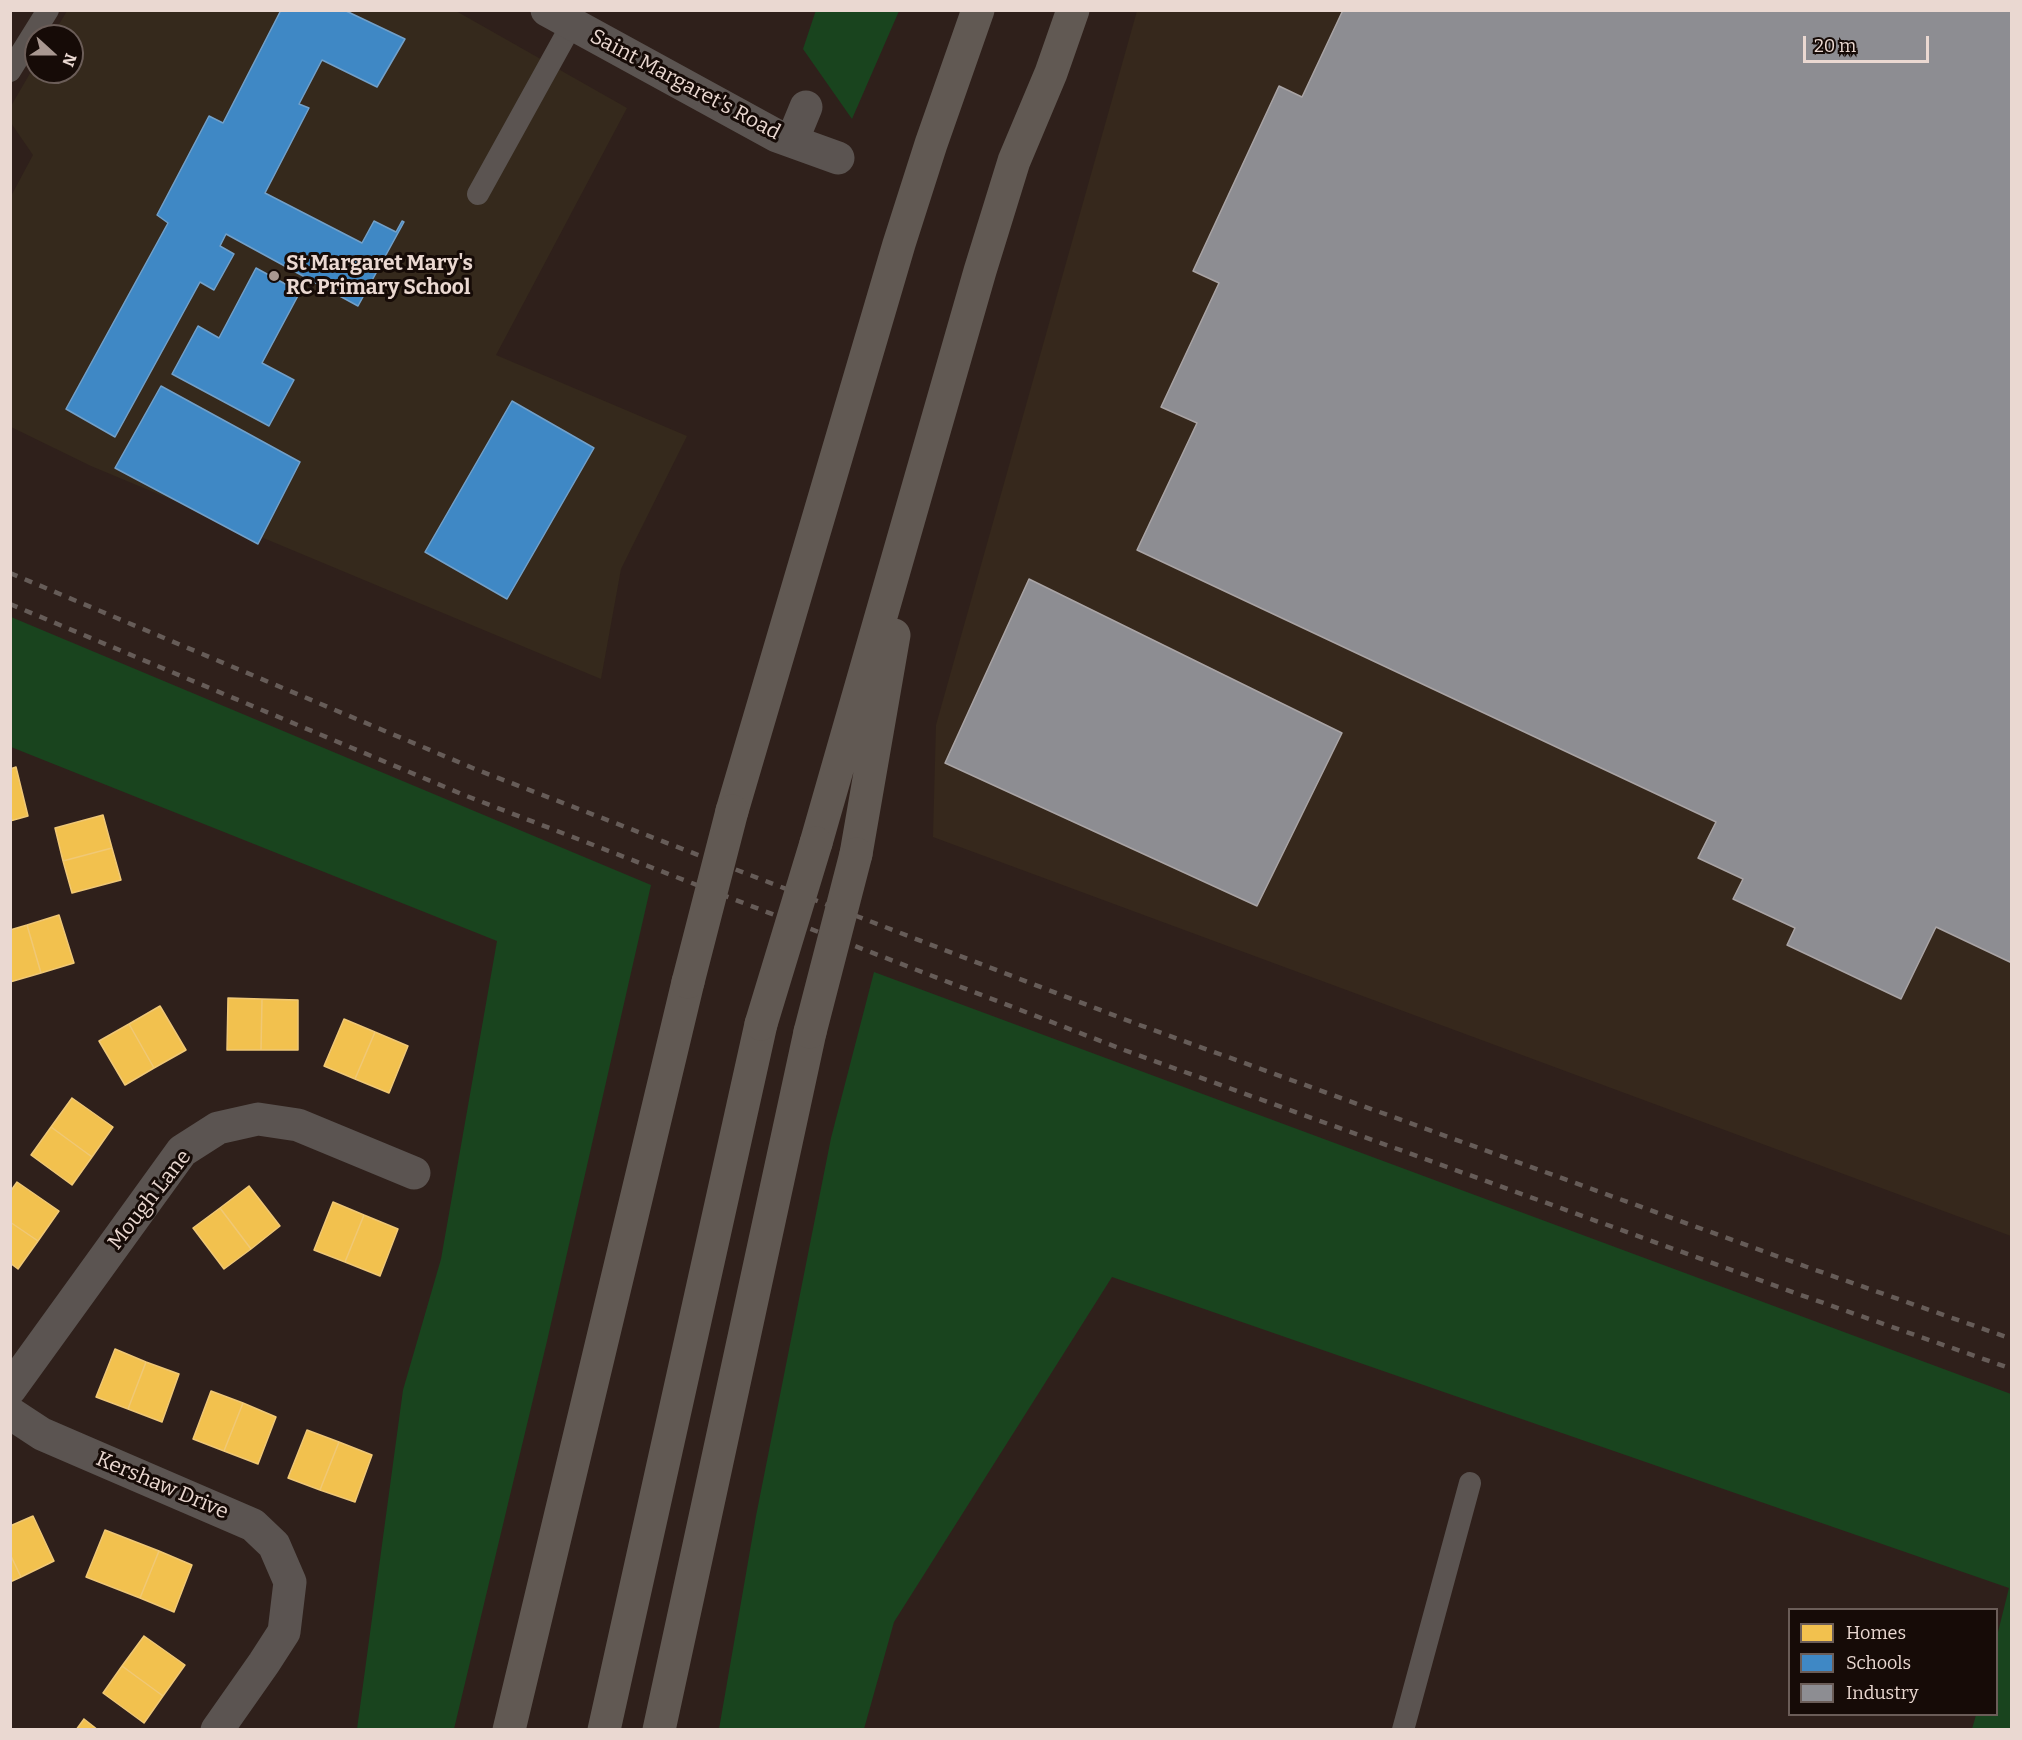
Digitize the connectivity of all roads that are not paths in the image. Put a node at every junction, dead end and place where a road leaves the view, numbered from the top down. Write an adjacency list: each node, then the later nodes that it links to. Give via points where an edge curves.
1 (48, 10): 5 (lane)
2 (978, 10): 16 (highway, bridge, via 899,244 732,811)
3 (1073, 10): 10 (highway, via 1014,161)
4 (560, 17): 7 (street, Saint Margaret's Road); 9 (lane)
5 (10, 71)
6 (806, 107): 7 (street, Saint Margaret's Road)
7 (792, 141): 8 (street, Saint Margaret's Road)
8 (837, 158)
9 (478, 194)
10 (924, 462): 17 (highway, bridge, via 761,1024); 18 (highway, bridge, via 856,854 810,1032)
11 (414, 1173): 12 (street, Mough Lane, via 298,1125 258,1119 218,1128 182,1152)
12 (10, 1389)
13 (10, 1413): 15 (street, Kershaw Drive, via 42,1434 253,1525 274,1545 290,1582 284,1632)
14 (1470, 1483): 19 (lane)
15 (217, 1730)
16 (509, 1730)
17 (604, 1730)
18 (659, 1730)
19 (1403, 1730)

